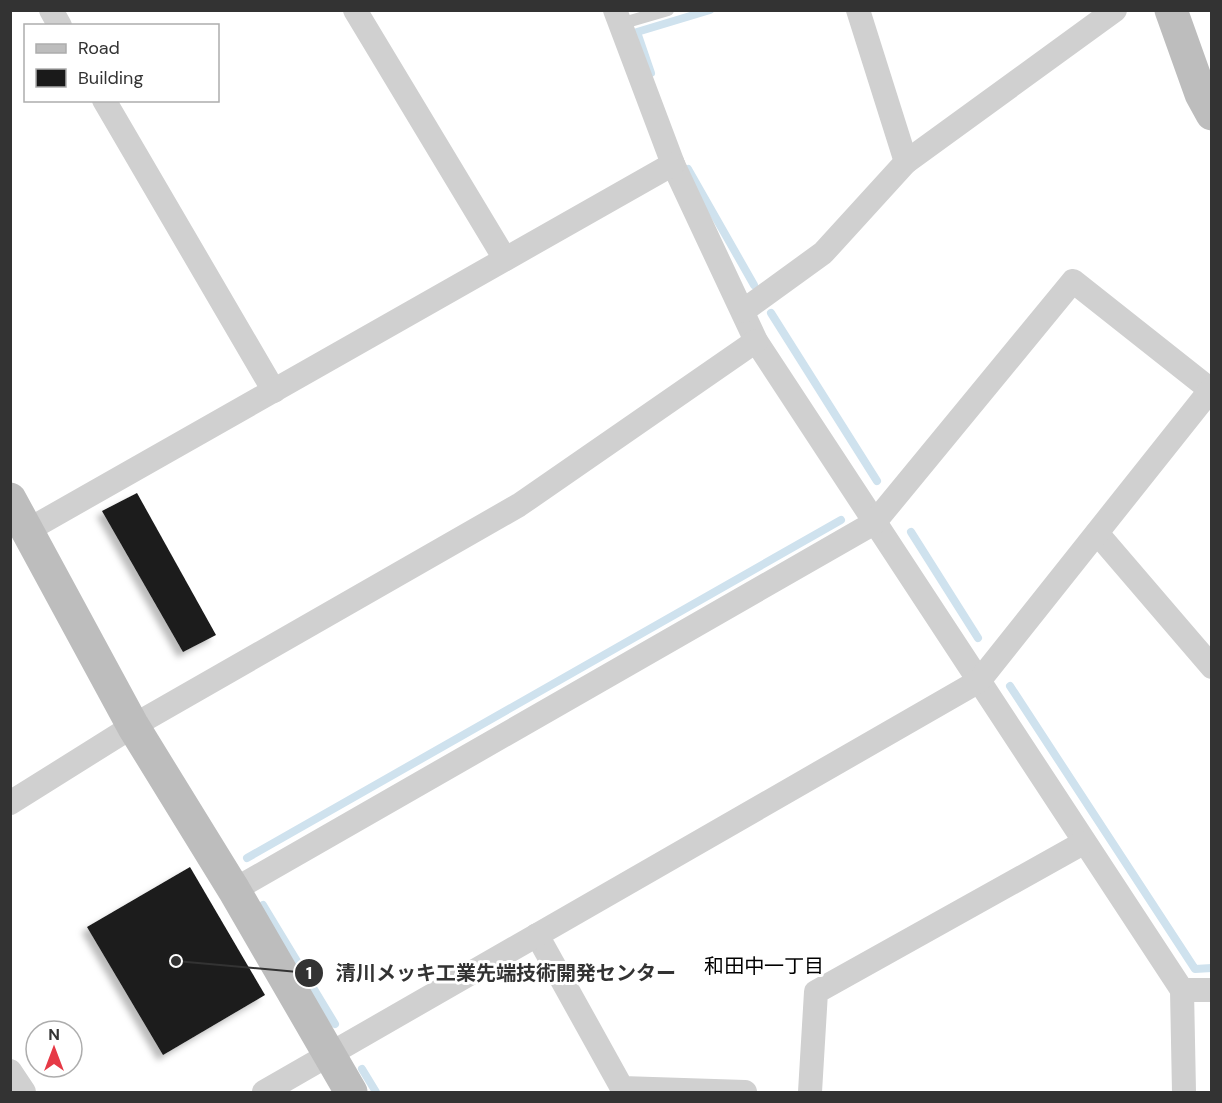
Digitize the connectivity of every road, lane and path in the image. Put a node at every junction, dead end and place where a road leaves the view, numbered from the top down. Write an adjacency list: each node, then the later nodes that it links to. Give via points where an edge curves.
1 (51, 10): 8 (street)
2 (355, 10): 13 (street)
3 (668, 10): 7 (lane)
4 (858, 10): 11 (street)
5 (1115, 10): 11 (street)
6 (1170, 10): 10 (street)
7 (618, 17): 12 (street)
8 (59, 24)
9 (105, 102): 16 (street)
10 (1212, 114)
11 (906, 162): 14 (street, via 823,253)
12 (673, 164): 13 (street); 14 (street)
13 (505, 259): 16 (street)
14 (743, 311): 15 (street)
15 (756, 341): 19 (street); 24 (street, via 519,505)
16 (274, 390): 20 (street)
17 (1211, 390): 19 (street, via 1073,281); 21 (street)
18 (10, 499): 20 (street)
19 (874, 523): 23 (street); 27 (street)
20 (28, 530): 24 (street)
21 (1096, 533): 22 (street); 23 (street)
22 (1212, 667)
23 (979, 681): 26 (street); 28 (street)
24 (133, 726): 25 (street); 27 (street)
25 (10, 803)
26 (1083, 843): 29 (street); 37 (street, via 816,992)
27 (234, 890): 31 (street)
28 (537, 935): 31 (street); 36 (street, via 622,1088)
29 (1182, 990): 30 (street); 38 (street)
30 (1212, 990)
31 (328, 1055): 34 (street); 35 (street)
32 (10, 1071): 33 (street)
33 (24, 1092)
34 (264, 1092)
35 (351, 1092)
36 (745, 1092)
37 (810, 1092)
38 (1184, 1092)

